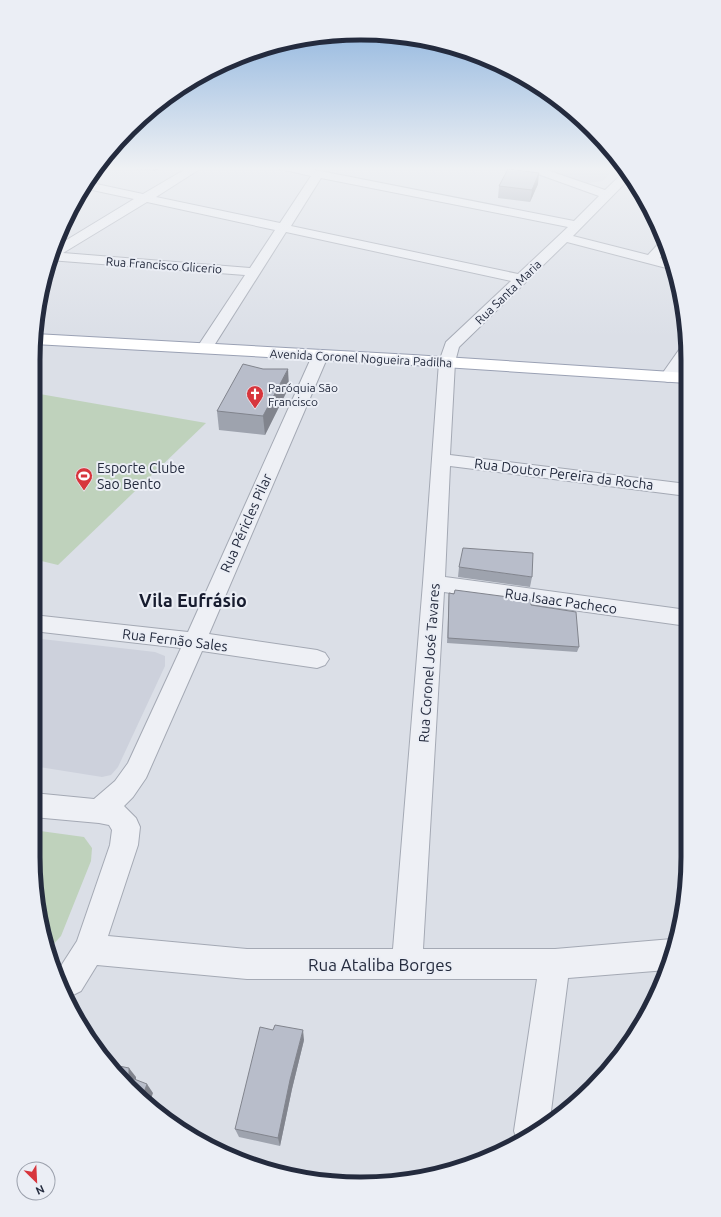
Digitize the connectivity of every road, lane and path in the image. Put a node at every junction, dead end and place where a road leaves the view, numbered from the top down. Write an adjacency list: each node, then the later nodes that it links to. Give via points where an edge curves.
1 (103, 224): 9 (street)
2 (263, 224): 6 (street)
3 (285, 224): 6 (street)
4 (571, 224): 5 (street)
5 (577, 225): 7 (street, Rua Santa Maria)
6 (282, 228): 13 (street); 14 (street)
7 (564, 237): 11 (street); 14 (street, Rua Santa Maria)
8 (661, 249): 11 (street)
9 (60, 250)
10 (57, 257): 13 (street, Rua Francisco Glicerio)
11 (651, 260): 12 (street)
12 (666, 264)
13 (254, 272): 16 (street)
14 (521, 279): 19 (street, Rua Santa Maria, via 452,345)
15 (41, 339): 16 (main road, Avenida Coronel Nogueira Padilha)
16 (204, 349): 17 (main road, Avenida Coronel Nogueira Padilha)
17 (320, 356): 19 (main road, Avenida Coronel Nogueira Padilha); 27 (street, Rua Péricles Pilar)
18 (681, 359): 20 (street)
19 (447, 362): 20 (main road, Avenida Coronel Nogueira Padilha); 22 (street, Rua Coronel José Tavares)
20 (668, 377): 21 (main road, Avenida Coronel Nogueira Padilha)
21 (681, 378)
22 (440, 458): 23 (street, Rua Doutor Pereira da Rocha); 24 (street, Rua Coronel José Tavares)
23 (681, 489)
24 (434, 583): 25 (street, Rua Isaac Pacheco); 33 (street, Rua Coronel José Tavares)
25 (681, 617)
26 (40, 624): 27 (street, Rua Fernão Sales)
27 (196, 641): 28 (street, Rua Fernão Sales); 30 (street, Rua Péricles Pilar, via 137,770 124,788)
28 (317, 659)
29 (40, 806): 30 (street)
30 (99, 811): 31 (street, via 117,815 126,827 124,845)
31 (89, 949): 33 (street, Rua Ataliba Borges, via 247,964); 35 (street, via 70,980)
32 (666, 955): 34 (street, Rua Ataliba Borges)
33 (407, 964): 34 (street, Rua Ataliba Borges)
34 (555, 964): 36 (street)
35 (66, 982)
36 (531, 1128)

